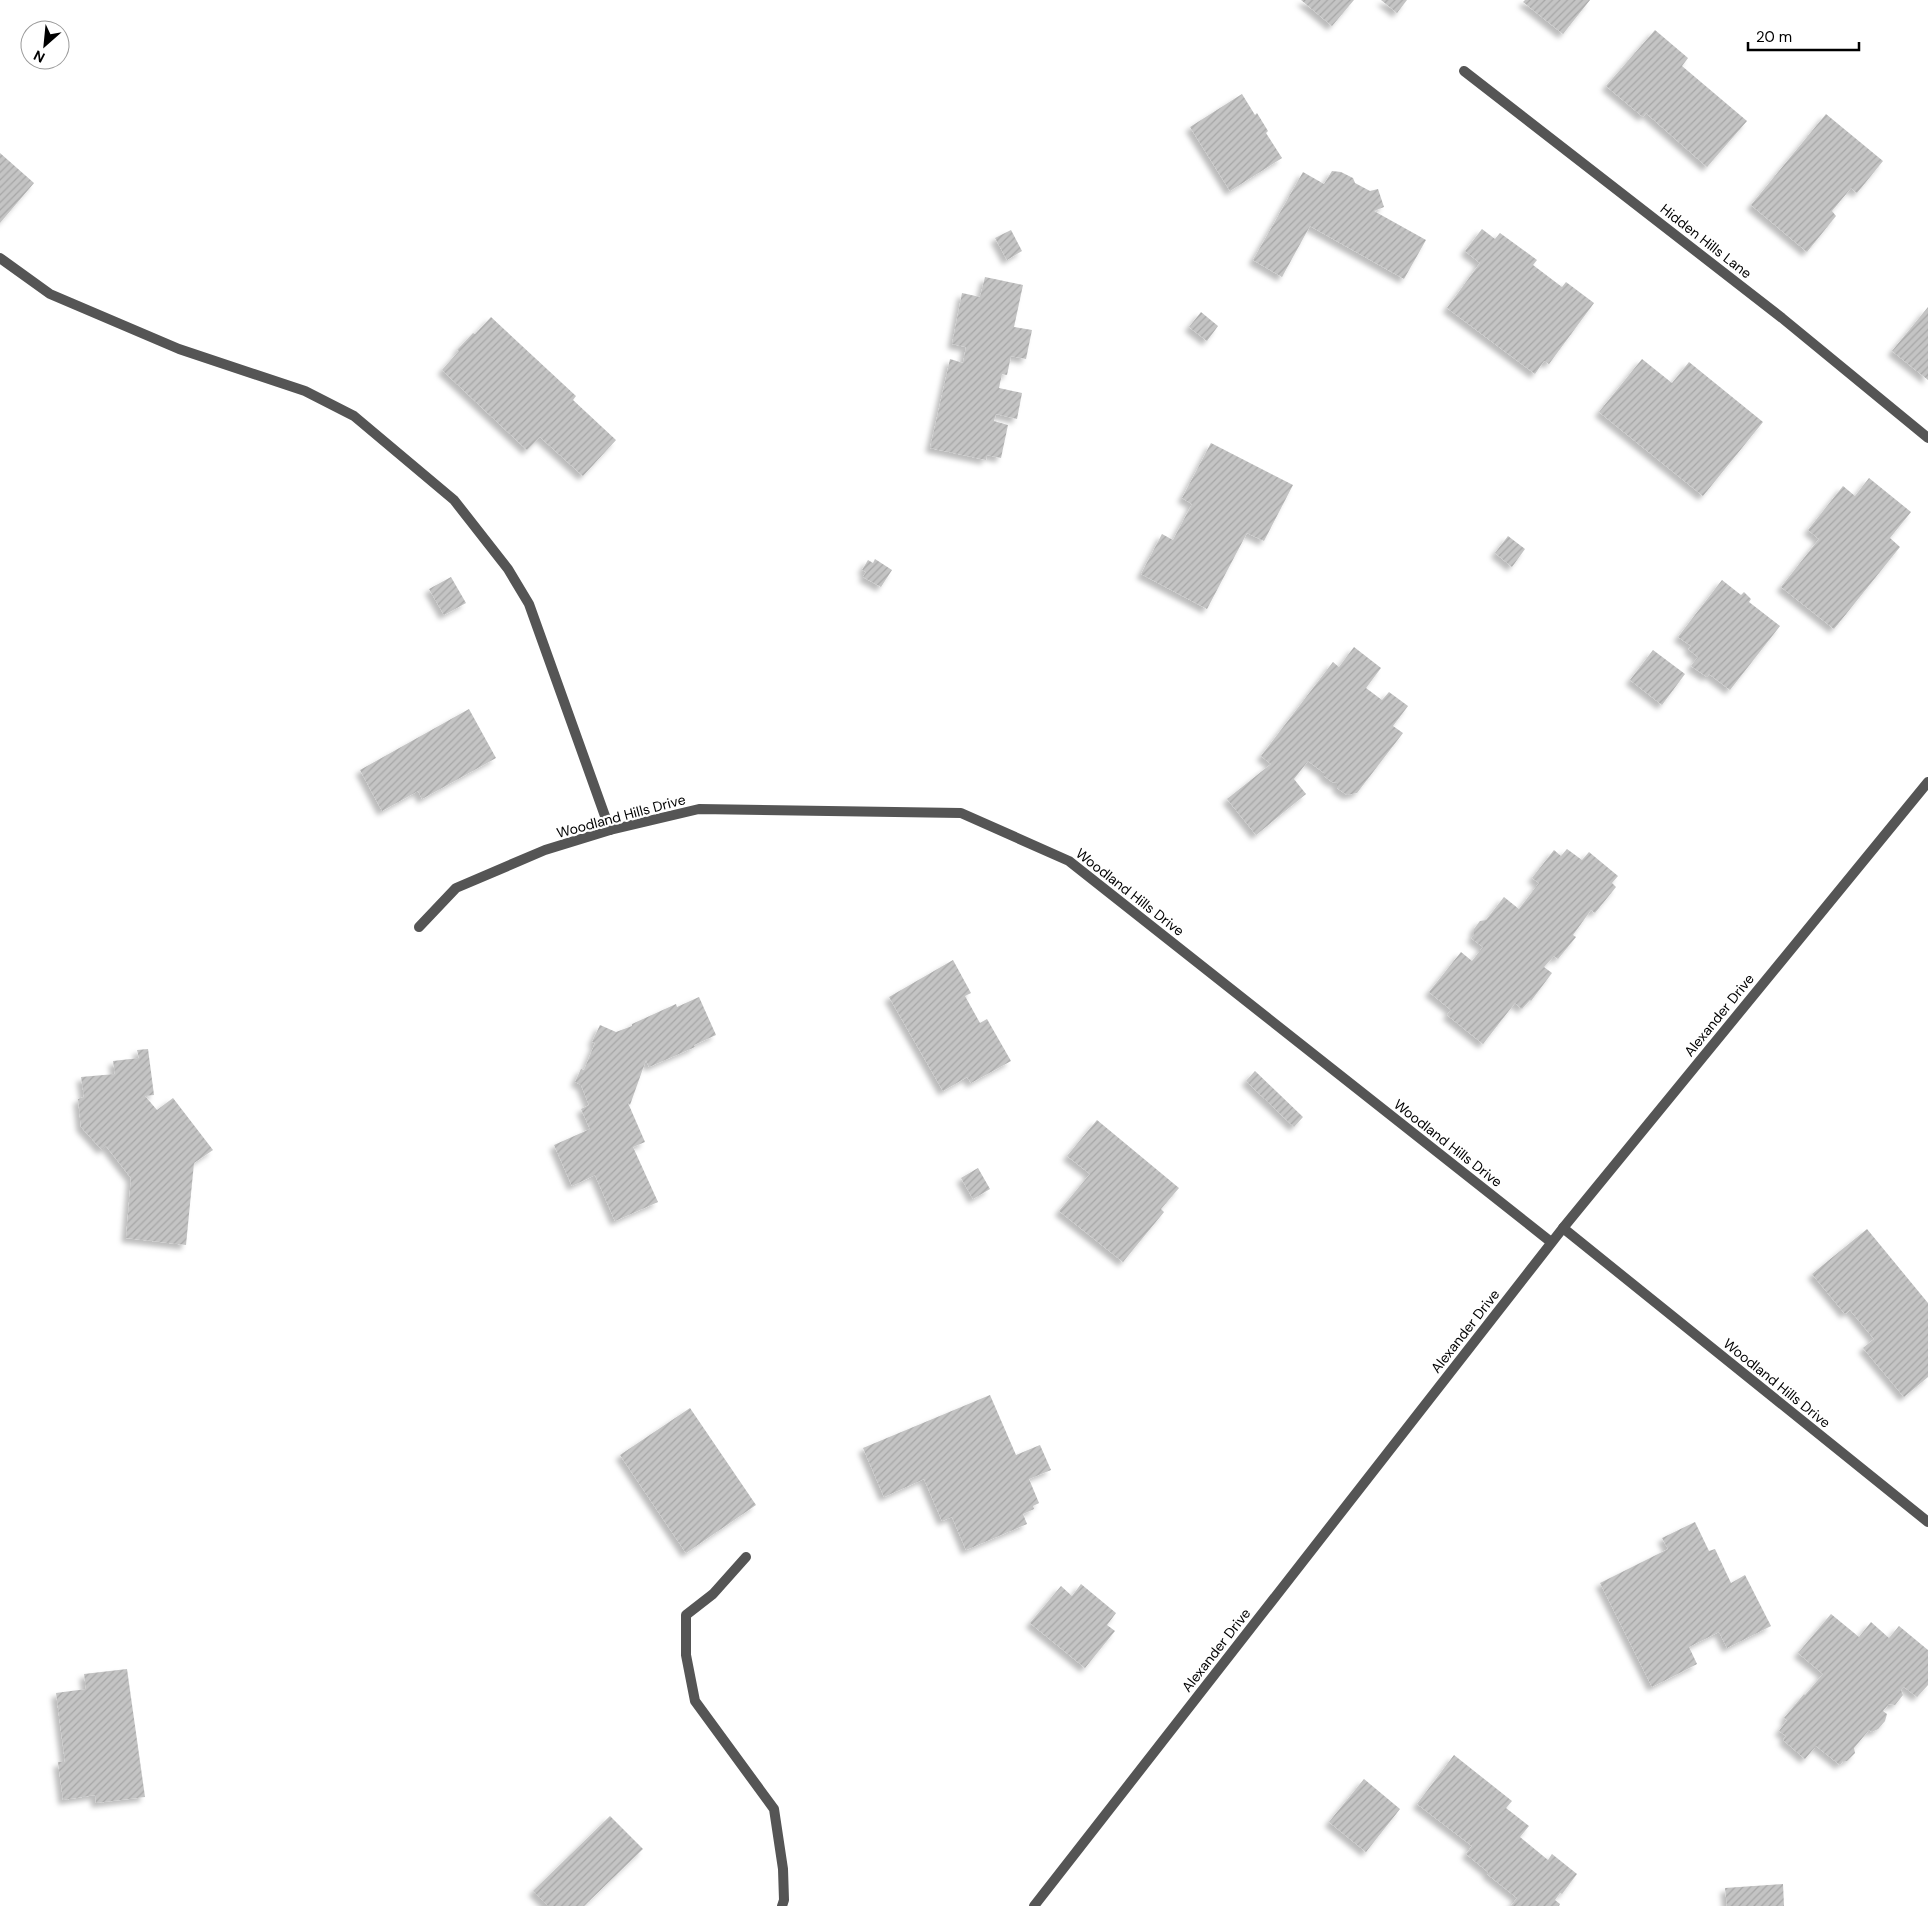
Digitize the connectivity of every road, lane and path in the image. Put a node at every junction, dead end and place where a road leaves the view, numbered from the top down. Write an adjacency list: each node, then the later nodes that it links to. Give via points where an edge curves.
1 (1464, 71): 3 (street, Hidden Hills Lane, via 1774,312)
2 (0, 258): 5 (street, via 50,294 179,349 305,391 354,416 454,500 508,569 529,604)
3 (1928, 438)
4 (1928, 782): 7 (street, Alexander Drive)
5 (610, 830): 6 (street, Woodland Hills Drive, via 545,850 456,888); 8 (street, Woodland Hills Drive, via 699,809 962,813 1069,861)
6 (419, 927)
7 (1562, 1228): 8 (street, Alexander Drive); 9 (street, Woodland Hills Drive)
8 (1551, 1242): 12 (street, Alexander Drive)
9 (1928, 1522)
10 (746, 1557): 11 (street, via 713,1594 686,1616 686,1654 694,1701 774,1809 783,1870)
11 (782, 1906)
12 (1034, 1906)

